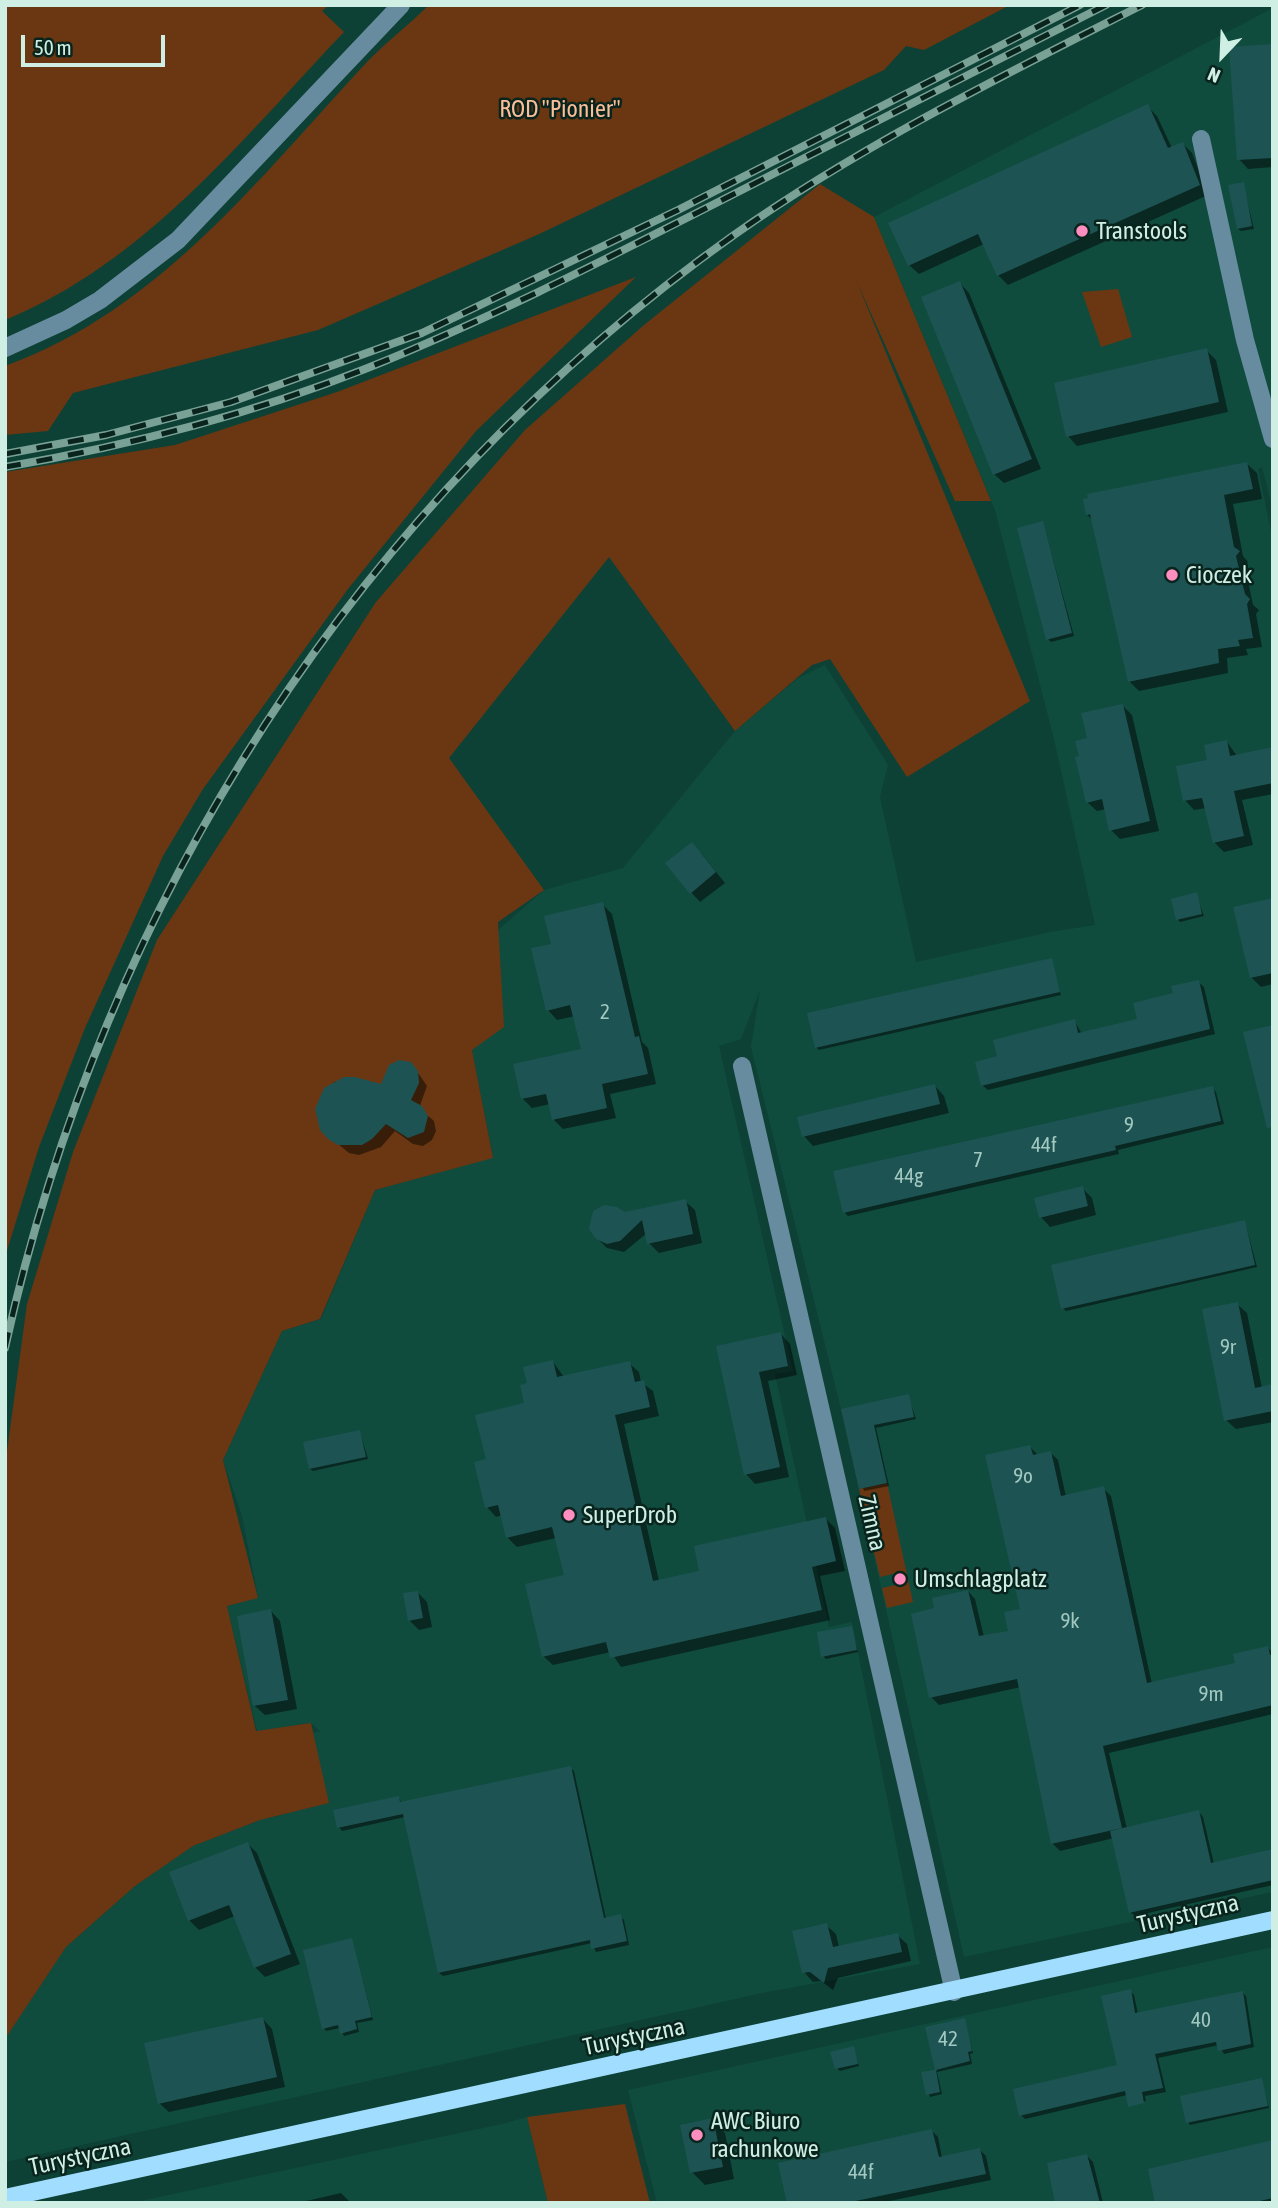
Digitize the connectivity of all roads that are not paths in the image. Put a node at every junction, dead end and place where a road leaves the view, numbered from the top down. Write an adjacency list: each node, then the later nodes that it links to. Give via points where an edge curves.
1 (401, 5): 3 (street, via 178,240 100,300)
2 (1201, 139): 4 (street, via 1245,340)
3 (5, 348)
4 (1273, 439)
5 (742, 1066): 7 (street, Zimna)
6 (1273, 1920): 7 (main road, Turystyczna)
7 (954, 1992): 8 (main road, Turystyczna)
8 (5, 2198)

